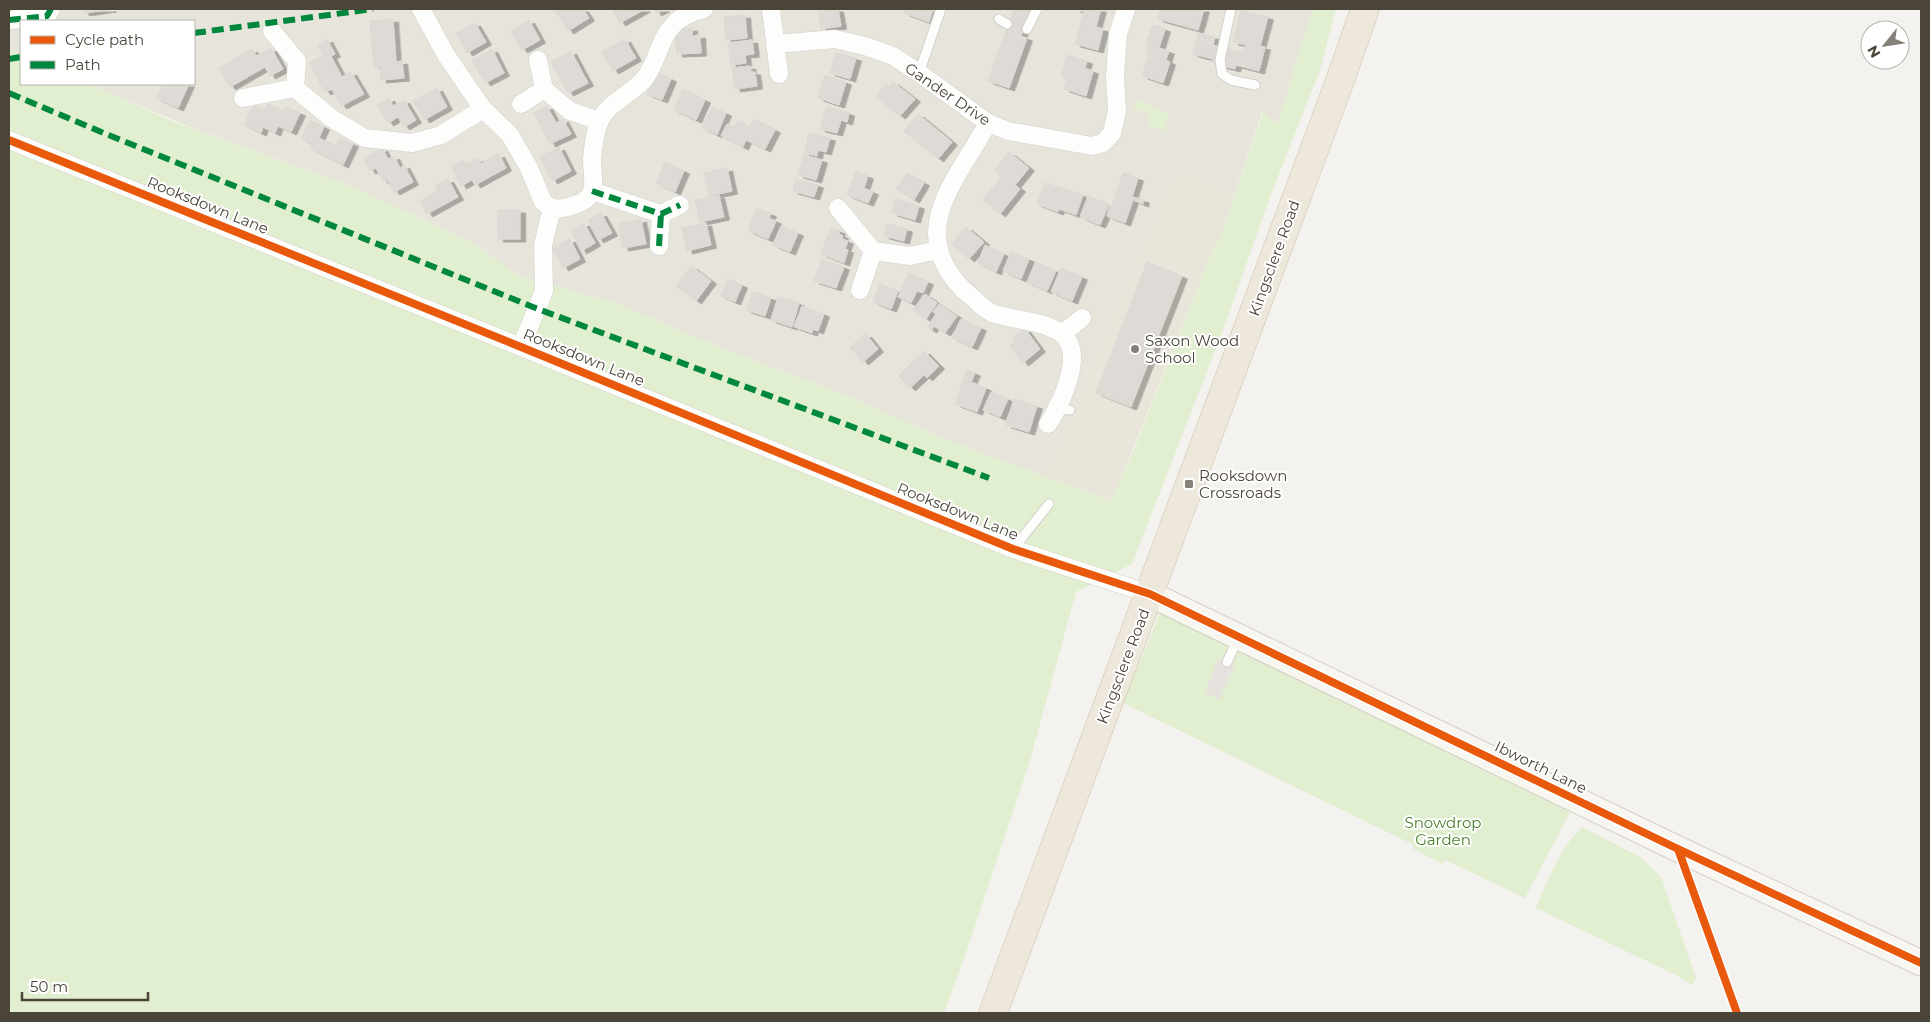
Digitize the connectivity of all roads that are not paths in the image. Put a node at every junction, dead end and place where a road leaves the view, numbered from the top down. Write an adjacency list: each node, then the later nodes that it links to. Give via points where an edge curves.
1 (52, 9): 10 (street, via 47,16)
2 (421, 9): 22 (street, via 446,55)
3 (704, 9): 23 (street, via 689,13 676,22 667,32 644,79)
4 (771, 9): 13 (street)
5 (941, 9): 15 (lane)
6 (1037, 9): 11 (lane)
7 (1126, 9): 24 (street, Gander Drive, via 1118,34 1117,111 1112,133 1103,143 1092,146 1008,131)
8 (1231, 9): 17 (lane, via 1220,60 1222,74 1231,80)
9 (1365, 9): 41 (highway, Kingsclere Road)
10 (9, 20)
11 (1027, 29)
12 (272, 31): 18 (street, via 297,61)
13 (775, 44): 15 (street, Gander Drive, via 835,39 893,56); 16 (street)
14 (538, 60): 19 (street)
15 (919, 73): 24 (street, Gander Drive)
16 (778, 74)
17 (1255, 85)
18 (296, 88): 20 (street); 22 (street, via 332,118 365,138 393,141 412,143 441,135)
19 (544, 89): 21 (street); 23 (street, via 570,111)
20 (243, 98)
21 (521, 104)
22 (483, 108): 28 (street, via 510,135 543,202)
23 (599, 121): 26 (street, via 592,160)
24 (988, 123): 32 (street, via 948,192 939,215)
25 (9, 140): 37 (street, Rooksdown Lane)
26 (592, 192): 28 (street, via 584,201 569,207); 30 (street)
27 (680, 206): 30 (street)
28 (552, 208): 37 (street, via 543,245 544,290)
29 (838, 208): 33 (street)
30 (661, 214): 31 (street)
31 (659, 246)
32 (938, 250): 33 (street, via 910,256); 36 (street, via 959,287 990,312 1045,326)
33 (873, 251): 34 (street)
34 (860, 290)
35 (1082, 318): 36 (street)
36 (1062, 334): 38 (street, via 1071,348 1071,367 1064,409)
37 (521, 347): 40 (street, Rooksdown Lane)
38 (1048, 424)
39 (1049, 504): 40 (lane)
40 (1013, 549): 41 (street, Rooksdown Lane)
41 (1150, 594): 42 (street, Ibworth Lane); 45 (highway, Kingsclere Road)
42 (1239, 636): 43 (lane); 44 (street, Ibworth Lane)
43 (1227, 662)
44 (1921, 963)
45 (993, 1013)

